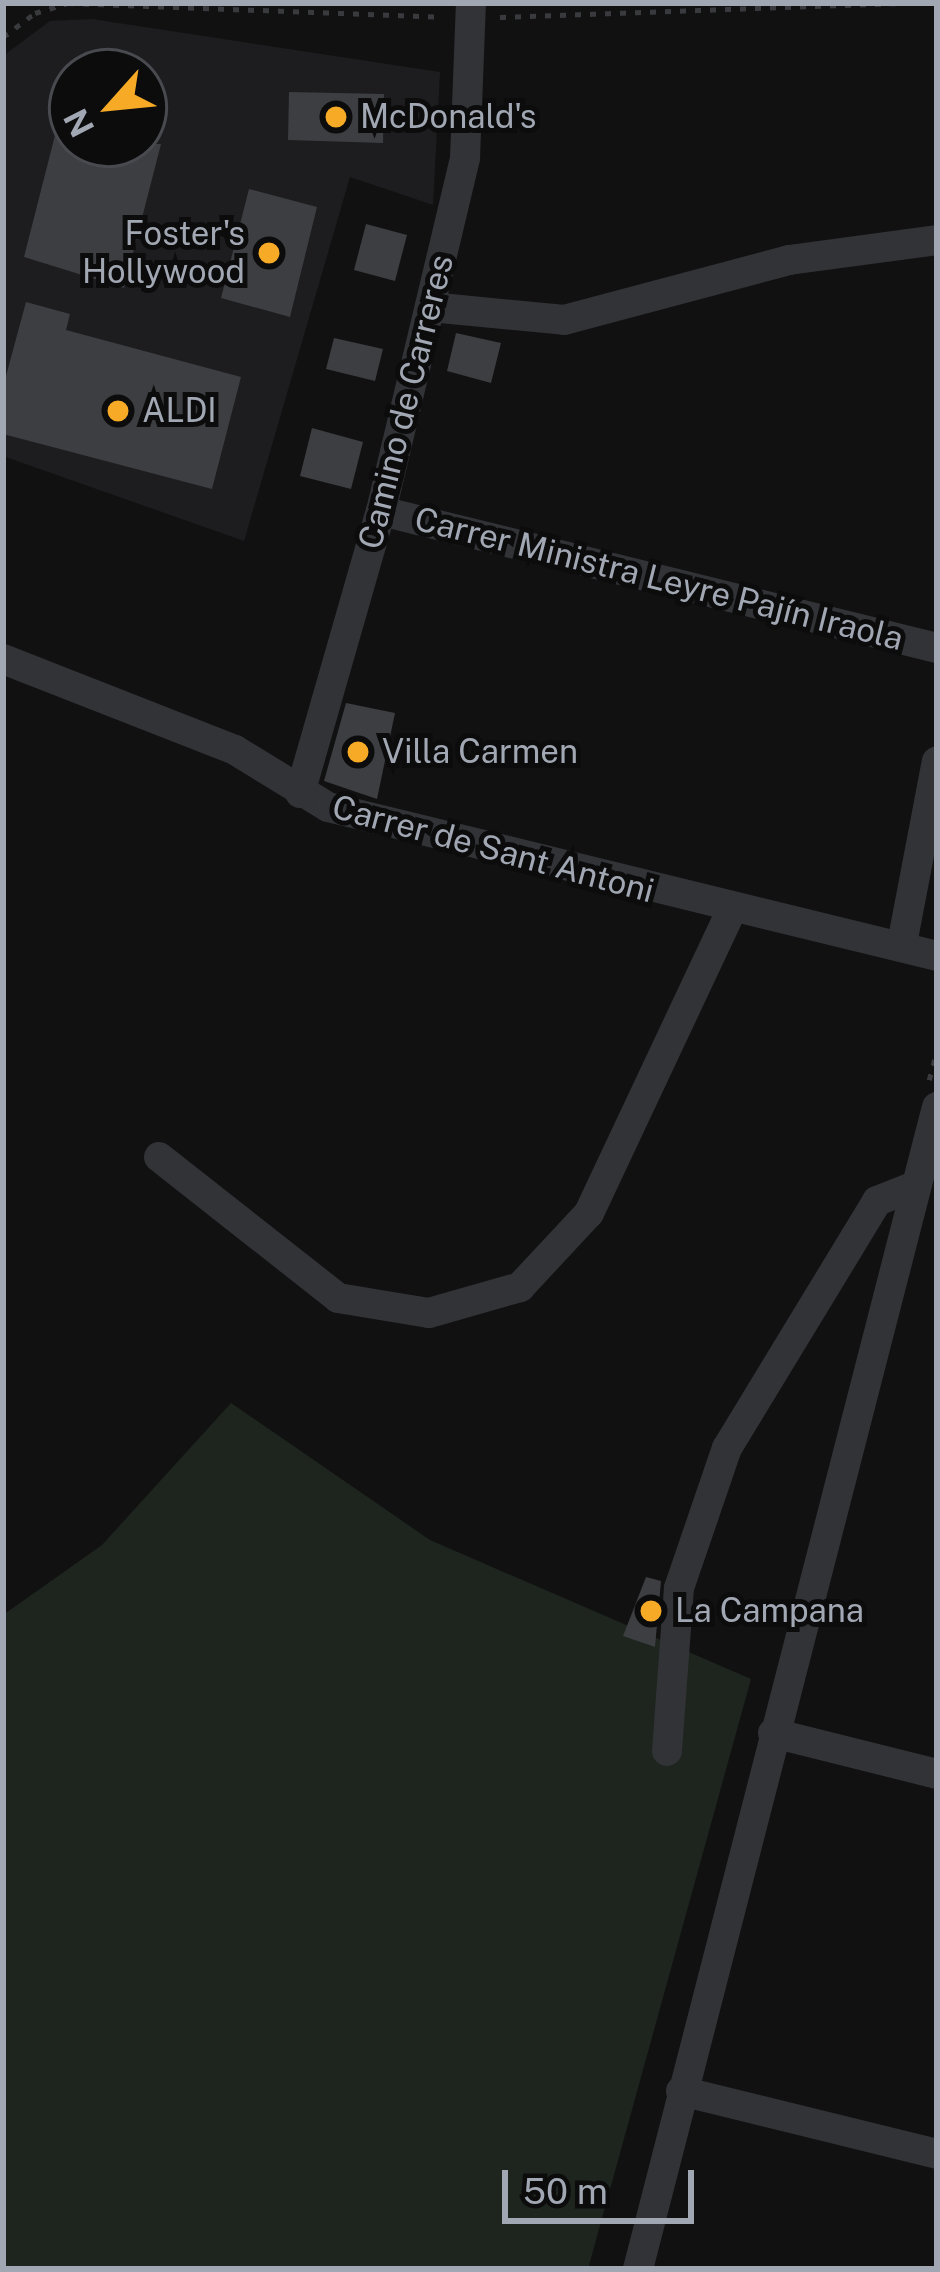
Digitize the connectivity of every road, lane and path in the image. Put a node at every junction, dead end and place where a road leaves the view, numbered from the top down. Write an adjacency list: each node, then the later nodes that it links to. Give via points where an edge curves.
1 (471, 3): 3 (street, Camino de Carreres, via 465,158)
2 (937, 240): 3 (street, via 789,260 564,320)
3 (430, 308): 4 (street, Camino de Carreres)
4 (381, 511): 5 (street, Carrer Ministra Leyre Pajín Iraola); 8 (street, Camino de Carreres)
5 (937, 648)
6 (3, 659): 8 (street, Carrer de Sant Antoni, via 235,750)
7 (937, 761): 10 (street)
8 (300, 794): 9 (street, Carrer de Sant Antoni)
9 (731, 911): 10 (street, Carrer de Sant Antoni); 13 (street, via 589,1213 520,1287 429,1313 338,1298)
10 (902, 944): 11 (street, Carrer de Sant Antoni)
11 (937, 956)
12 (937, 1107): 14 (street)
13 (159, 1157)
14 (915, 1186): 15 (street); 16 (street, via 877,1201 727,1448 680,1588)
15 (772, 1733): 17 (street); 18 (street)
16 (667, 1751)
17 (937, 1774)
18 (681, 2091): 19 (street); 20 (street)
19 (937, 2154)
20 (638, 2269)

